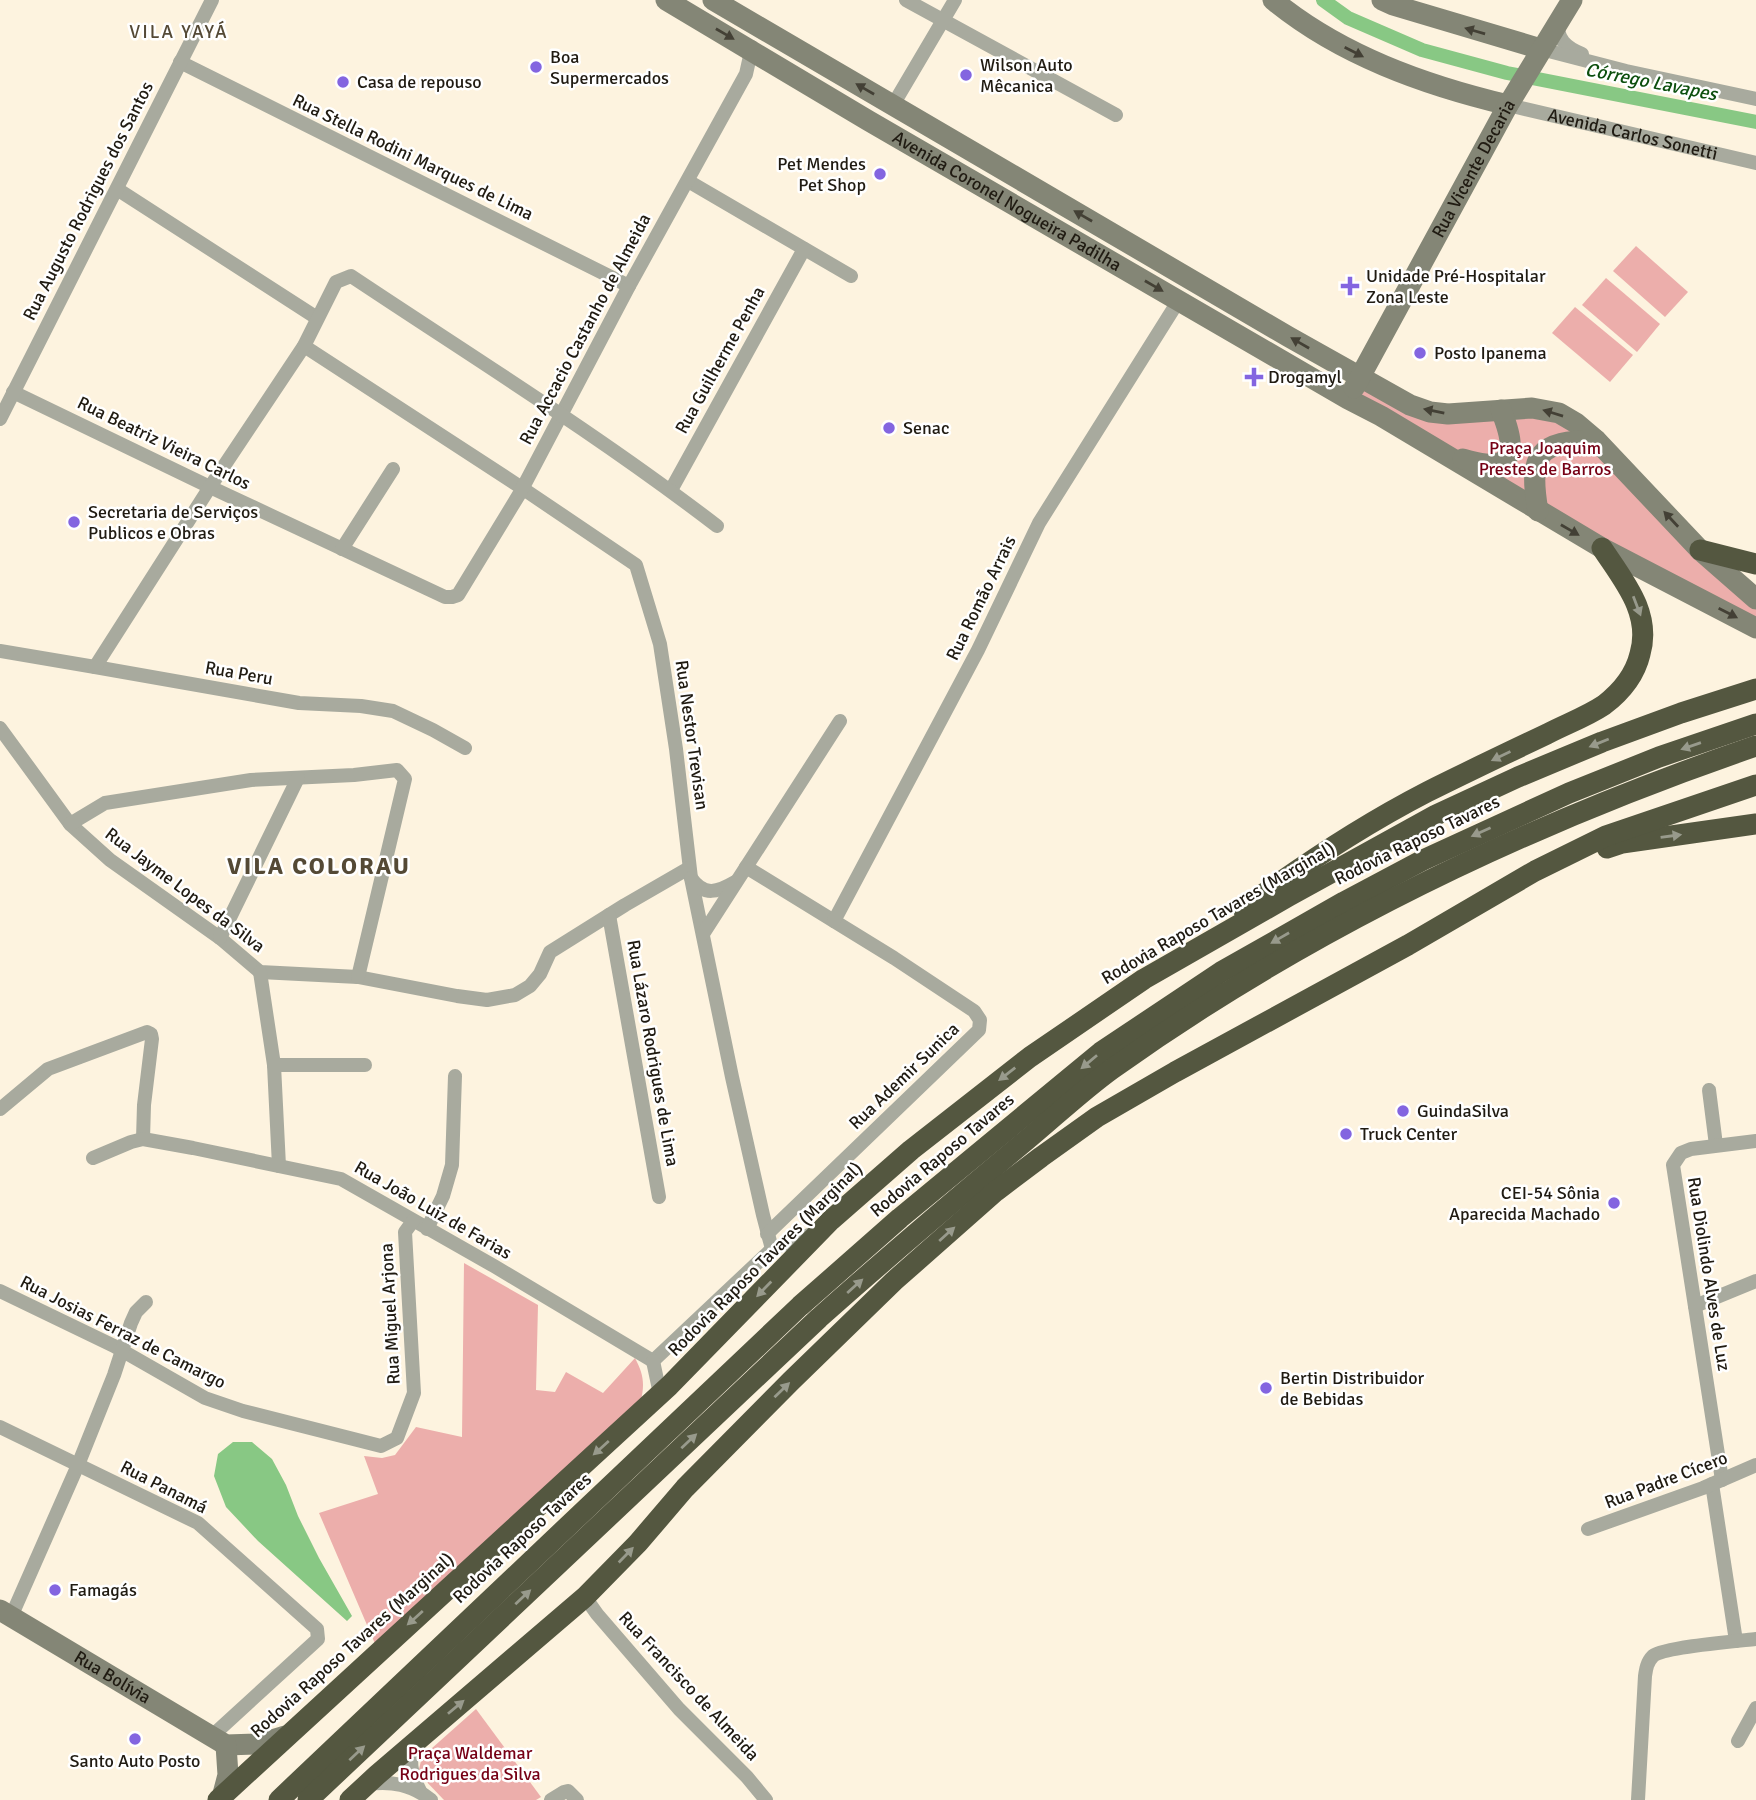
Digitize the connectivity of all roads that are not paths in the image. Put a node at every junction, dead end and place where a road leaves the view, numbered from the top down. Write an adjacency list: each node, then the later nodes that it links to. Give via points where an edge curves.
1 (212, 0): 12 (street, Rua Augusto Rodrigues dos Santos)
2 (666, 0): 10 (main road, Avenida Coronel Nogueira Padilha, one-way to 10)
3 (713, 0): 10 (main road, Avenida Coronel Nogueira Padilha)
4 (906, 0): 9 (street)
5 (956, 0): 9 (street)
6 (1273, 0): 14 (main road, Avenida Carlos Sonetti, one-way to 14, via 1294,18 1380,65)
7 (1382, 0): 11 (main road, one-way to 7)
8 (1568, 5): 11 (main road, Rua Vicente Decaria); 13 (street, via 1558,28 1564,44)
9 (943, 21): 17 (street); 18 (street)
10 (762, 48): 17 (main road, Avenida Coronel Nogueira Padilha, one-way to 10); 21 (street, Rua Accacio Castanho de Almeida); 26 (main road, Avenida Coronel Nogueira Padilha, one-way to 26, via 869,121)
11 (1537, 55): 13 (street); 16 (main road, Rua Vicente Decaria)
12 (180, 62): 22 (street, Rua Augusto Rodrigues dos Santos); 25 (street, Rua Stella Rodini Marques de Lima)
13 (1626, 71): 15 (street)
14 (1468, 94): 16 (main road, Avenida Carlos Sonetti); 19 (main road, via 1486,109)
15 (1756, 99)
16 (1511, 100): 19 (main road, Rua Vicente Decaria); 20 (street, Avenida Carlos Sonetti)
17 (893, 106): 29 (main road, Avenida Coronel Nogueira Padilha, one-way to 17)
18 (1116, 115)
19 (1490, 136): 29 (main road, Rua Vicente Decaria)
20 (1756, 163)
21 (688, 181): 23 (street); 25 (street, Rua Accacio Castanho de Almeida)
22 (117, 189): 27 (street); 30 (street, Rua Augusto Rodrigues dos Santos)
23 (804, 249): 24 (street); 40 (street, Rua Guilherme Penha)
24 (851, 276)
25 (629, 286): 33 (street, Rua Accacio Castanho de Almeida)
26 (1179, 300): 31 (main road, Avenida Coronel Nogueira Padilha); 67 (street, Rua Romão Arrais, via 1039,523 978,650)
27 (317, 318): 28 (street); 33 (street, via 336,282 351,276)
28 (304, 346): 38 (street); 39 (street, Rua Nestor Trevisan)
29 (1359, 377): 31 (main road); 32 (main road, Avenida Coronel Nogueira Padilha, one-way to 29, via 1430,412)
30 (13, 392): 34 (street, Rua Augusto Rodrigues dos Santos); 38 (street, Rua Beatriz Vieira Carlos)
31 (1348, 399): 36 (main road, Avenida Coronel Nogueira Padilha)
32 (1501, 410): 35 (main road, Avenida Coronel Nogueira Padilha, one-way to 32, via 1559,413 1532,408); 36 (main road, via 1511,440 1504,459 1485,464)
33 (560, 415): 39 (street, Rua Accacio Castanho de Almeida); 40 (street)
34 (0, 419)
35 (1596, 440): 41 (main road, via 1559,443 1541,455 1533,475); 45 (main road, Avenida Coronel Nogueira Padilha, one-way to 35)
36 (1449, 456): 41 (main road, Avenida Coronel Nogueira Padilha)
37 (393, 469): 44 (street)
38 (210, 487): 44 (street, Rua Beatriz Vieira Carlos); 51 (street)
39 (522, 488): 47 (street, Rua Accacio Castanho de Almeida, via 458,595); 64 (street, Rua Nestor Trevisan, via 636,565 660,644)
40 (671, 490): 42 (street)
41 (1538, 511): 43 (main road, Avenida Coronel Nogueira Padilha, one-way to 43)
42 (717, 526)
43 (1602, 548): 49 (main road, Avenida Coronel Nogueira Padilha, one-way to 49); 72 (highway, one-way to 72, via 1633,595 1643,625 1636,666 1618,694 1382,817 1268,890)
44 (342, 549): 47 (street, Rua Beatriz Vieira Carlos)
45 (1700, 550): 46 (highway); 48 (main road, Avenida Coronel Nogueira Padilha)
46 (1756, 564)
47 (452, 597)
48 (1756, 599)
49 (1756, 628)
50 (0, 651): 51 (street, Rua Peru)
51 (95, 667): 57 (street, Rua Peru, via 299,703 393,711)
52 (1756, 689): 72 (highway, Rodovia Raposo Tavares (Marginal), one-way to 72, via 1602,742 1476,796)
53 (840, 721): 62 (street)
54 (1756, 724): 115 (highway, Rodovia Raposo Tavares, one-way to 115, via 1569,793 1423,860 1221,972 1101,1052 800,1306)
55 (0, 728): 60 (street, Rua Jayme Lopes da Silva)
56 (1756, 746): 116 (highway, one-way to 56, via 819,1318 1110,1071 1268,968 1465,862 1600,803)
57 (465, 748)
58 (298, 778): 60 (street, via 251,780 104,803); 69 (street); 71 (street, via 397,770 405,779)
59 (1756, 785): 63 (highway, via 1606,836)
60 (70, 824): 69 (street, Rua Jayme Lopes da Silva, via 110,860)
61 (1756, 824): 63 (highway, one-way to 61, via 1622,843)
62 (746, 867): 65 (street); 67 (street, Rua Ademir Sunica)
63 (1535, 872): 102 (highway, one-way to 63, via 755,1415 894,1281 996,1191 1108,1110)
64 (690, 873): 65 (street, via 695,885 708,891); 66 (street, Rua Jayme Lopes da Silva); 68 (street, Rua Nestor Trevisan)
65 (736, 882): 68 (street)
66 (609, 915): 71 (street, Rua Jayme Lopes da Silva, via 550,952 540,974 515,995 487,1000); 83 (street, Rua Lázaro Rodrigues de Lima)
67 (834, 921): 87 (street, Rua Ademir Sunica, via 974,1011 981,1020 979,1030)
68 (703, 934): 87 (street, Rua Nestor Trevisan)
69 (220, 939): 70 (street, Rua Jayme Lopes da Silva)
70 (260, 972): 71 (street, Rua Jayme Lopes da Silva); 73 (street)
71 (358, 977)
72 (1144, 979): 86 (highway, Rodovia Raposo Tavares (Marginal), one-way to 86, via 997,1082 911,1150)
73 (274, 1065): 74 (street); 82 (street)
74 (365, 1065)
75 (455, 1076): 85 (street, via 452,1165)
76 (1710, 1090): 80 (street)
77 (0, 1109): 78 (street, via 48,1069 147,1032 152,1038)
78 (144, 1139): 81 (street, Rua João Luiz de Farias); 82 (street, Rua João Luiz de Farias)
79 (1756, 1141): 80 (street, Rua Diolindo Alves de Luz)
80 (1716, 1145): 92 (street, Rua Diolindo Alves de Luz, via 1681,1153 1673,1165)
81 (93, 1158)
82 (279, 1166): 84 (street, Rua João Luiz de Farias, via 341,1179)
83 (659, 1197)
84 (413, 1221): 85 (street, Rua João Luiz de Farias); 97 (street, Rua Miguel Arjona, via 405,1232 414,1393 397,1438)
85 (427, 1229): 94 (street, Rua João Luiz de Farias)
86 (822, 1230): 88 (street); 95 (highway, Rodovia Raposo Tavares (Marginal), one-way to 95)
87 (767, 1234): 88 (street, Rua Nestor Trevisan)
88 (772, 1249): 94 (street)
89 (1756, 1281): 92 (street)
90 (0, 1291): 93 (street, Rua Josias Ferraz de Camargo)
91 (146, 1302): 93 (street, via 136,1312)
92 (1695, 1306): 100 (street, Rua Diolindo Alves de Luz)
93 (122, 1351): 97 (street, Rua Josias Ferraz de Camargo, via 205,1398 381,1446); 98 (street)
94 (653, 1362): 95 (street)
95 (660, 1394): 107 (highway, Rodovia Raposo Tavares (Marginal), one-way to 107)
96 (0, 1427): 98 (street, Rua Panamá)
97 (390, 1443)
98 (78, 1465): 103 (street); 109 (street, Rua Panamá, via 198,1523 317,1629 318,1639)
99 (1756, 1465): 100 (street, Rua Padre Cícero)
100 (1717, 1482): 101 (street, Rua Padre Cícero); 105 (street, Rua Diolindo Alves de Luz)
101 (1588, 1530)
102 (585, 1597): 108 (highway, one-way to 102); 119 (street, Rua Francisco de Almeida, via 679,1709)
103 (6, 1613): 109 (main road, Rua Bolívia)
104 (1756, 1639): 105 (street)
105 (1736, 1641): 120 (street, via 1673,1649 1651,1658 1645,1676)
106 (1756, 1708): 110 (street)
107 (285, 1736): 109 (main road, via 259,1744); 114 (highway, Rodovia Raposo Tavares (Marginal))
108 (419, 1739): 111 (highway); 112 (street, via 410,1757 413,1777)
109 (219, 1740): 114 (main road, via 228,1776)
110 (1738, 1741)
111 (366, 1784): 112 (street, via 396,1783); 117 (highway)
112 (425, 1796)
113 (572, 1796): 118 (street, via 564,1792)
114 (220, 1797)
115 (279, 1800)
116 (308, 1800)
117 (350, 1800)
118 (551, 1800)
119 (766, 1800)
120 (1637, 1800)

